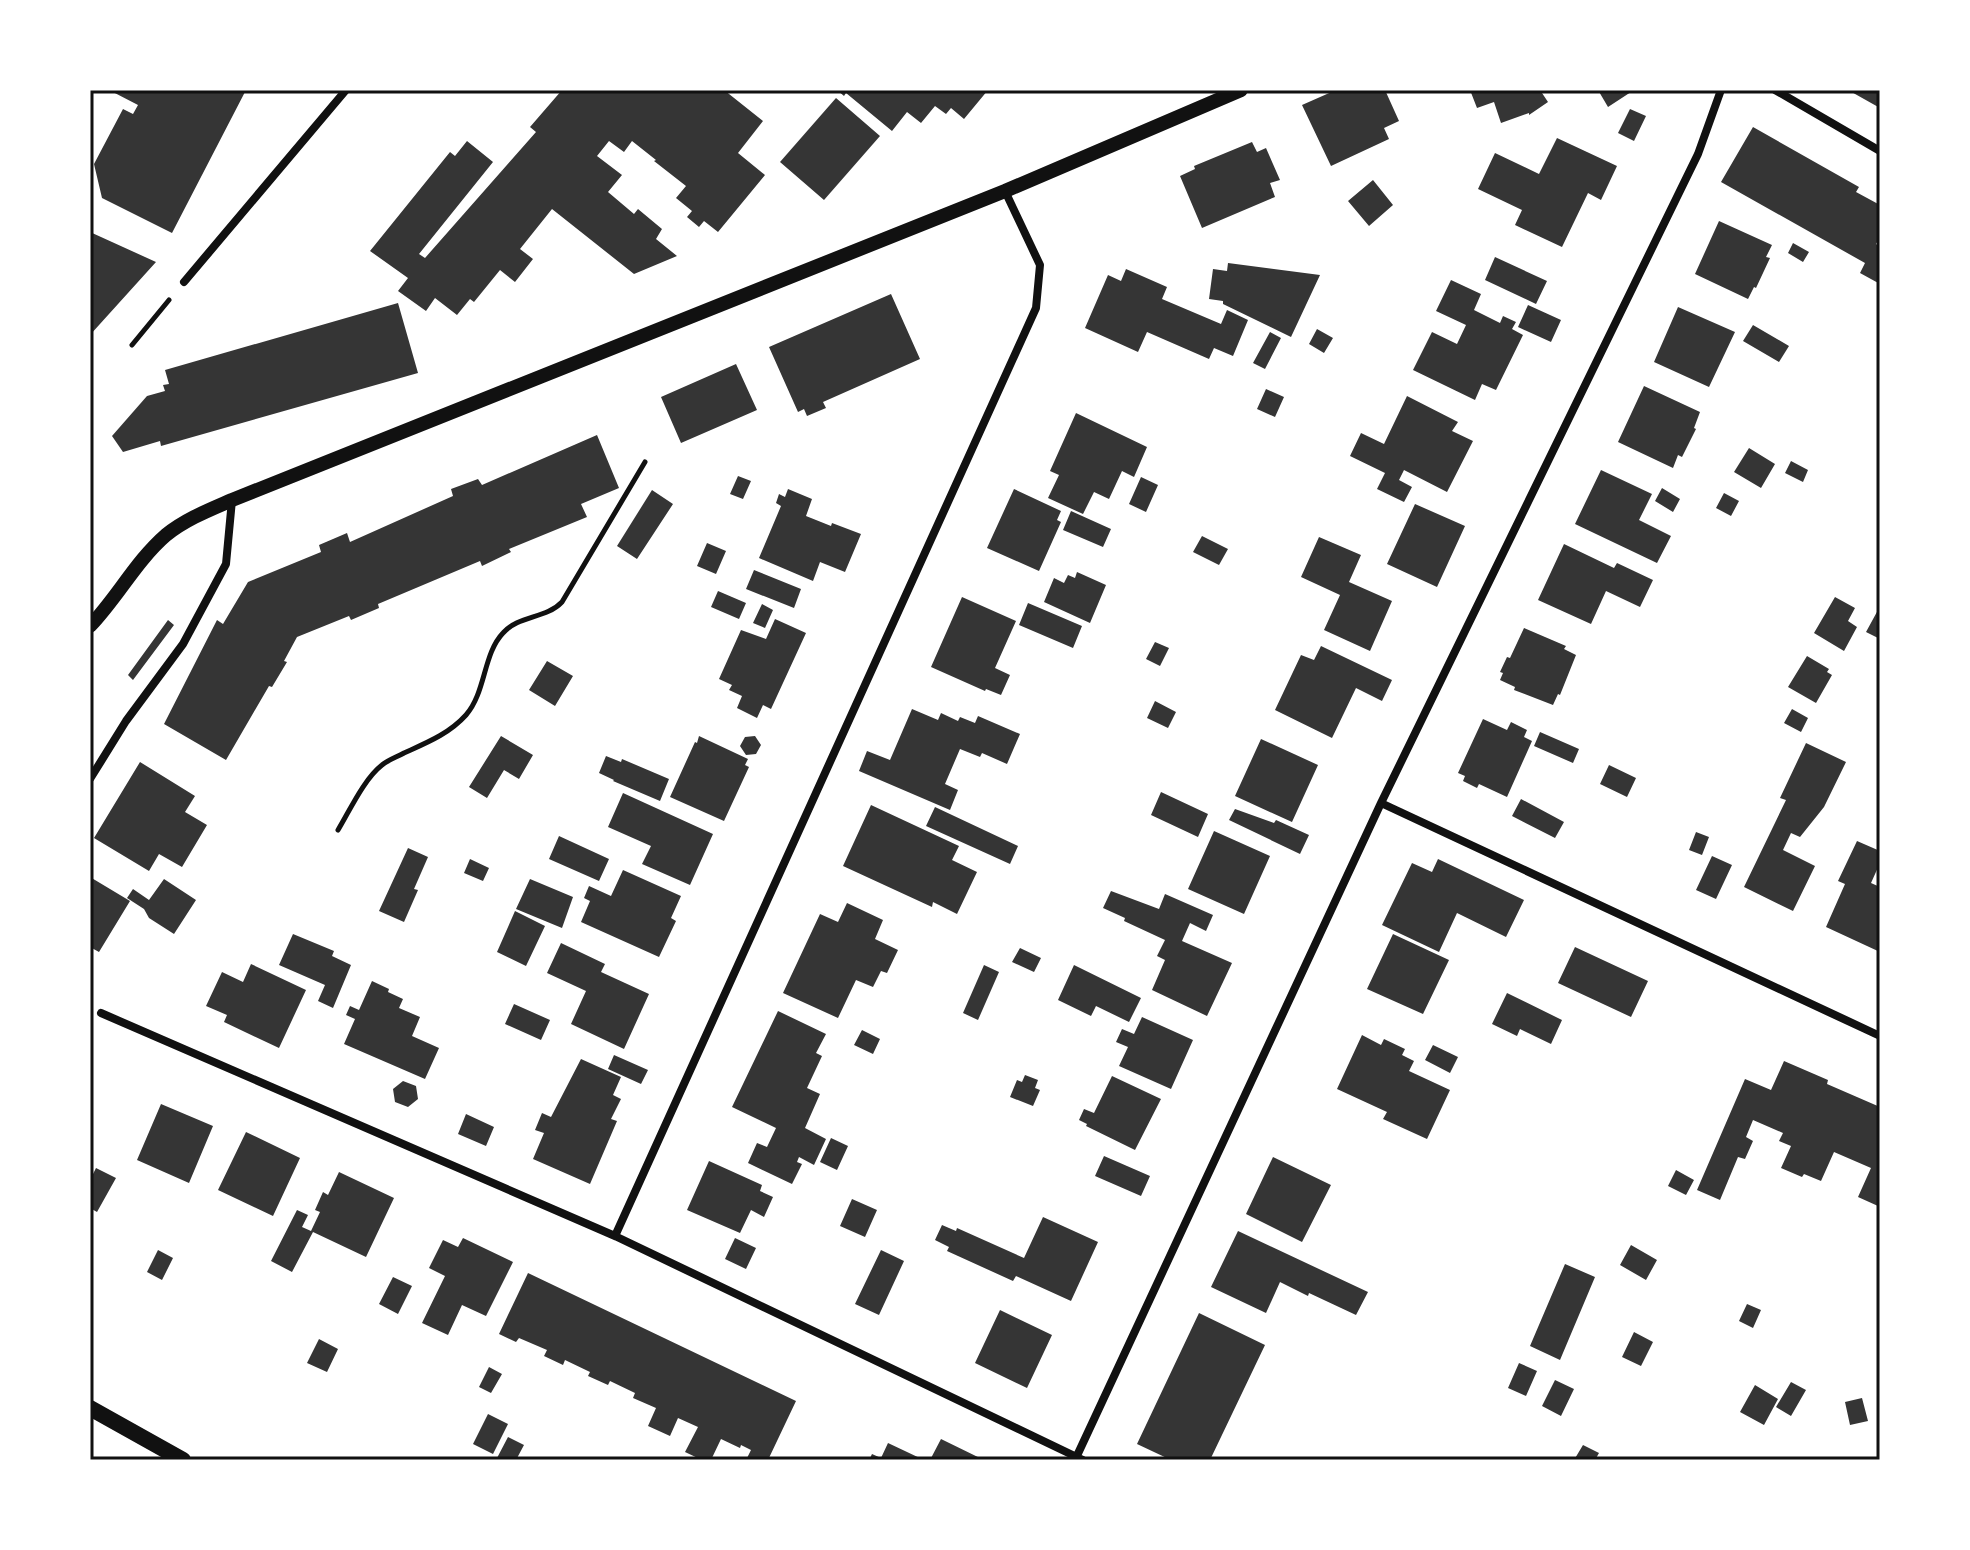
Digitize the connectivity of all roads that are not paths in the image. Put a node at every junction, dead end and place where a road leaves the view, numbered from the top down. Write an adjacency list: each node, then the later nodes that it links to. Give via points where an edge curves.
1 (346, 90): 7 (street)
2 (1241, 90): 6 (street)
3 (1721, 90): 11 (street, via 1698,154)
4 (1775, 90): 5 (street)
5 (1880, 151)
6 (1005, 191): 8 (street); 14 (street, via 1040,265 1036,308)
7 (184, 282)
8 (232, 500): 9 (street, via 166,536); 10 (street, via 226,564 183,644)
9 (90, 626)
10 (90, 779)
11 (1381, 803): 13 (street); 16 (street)
12 (101, 1013): 14 (street)
13 (1880, 1036)
14 (615, 1236): 16 (street)
15 (90, 1408): 17 (main road)
16 (1078, 1459)
17 (183, 1460)

